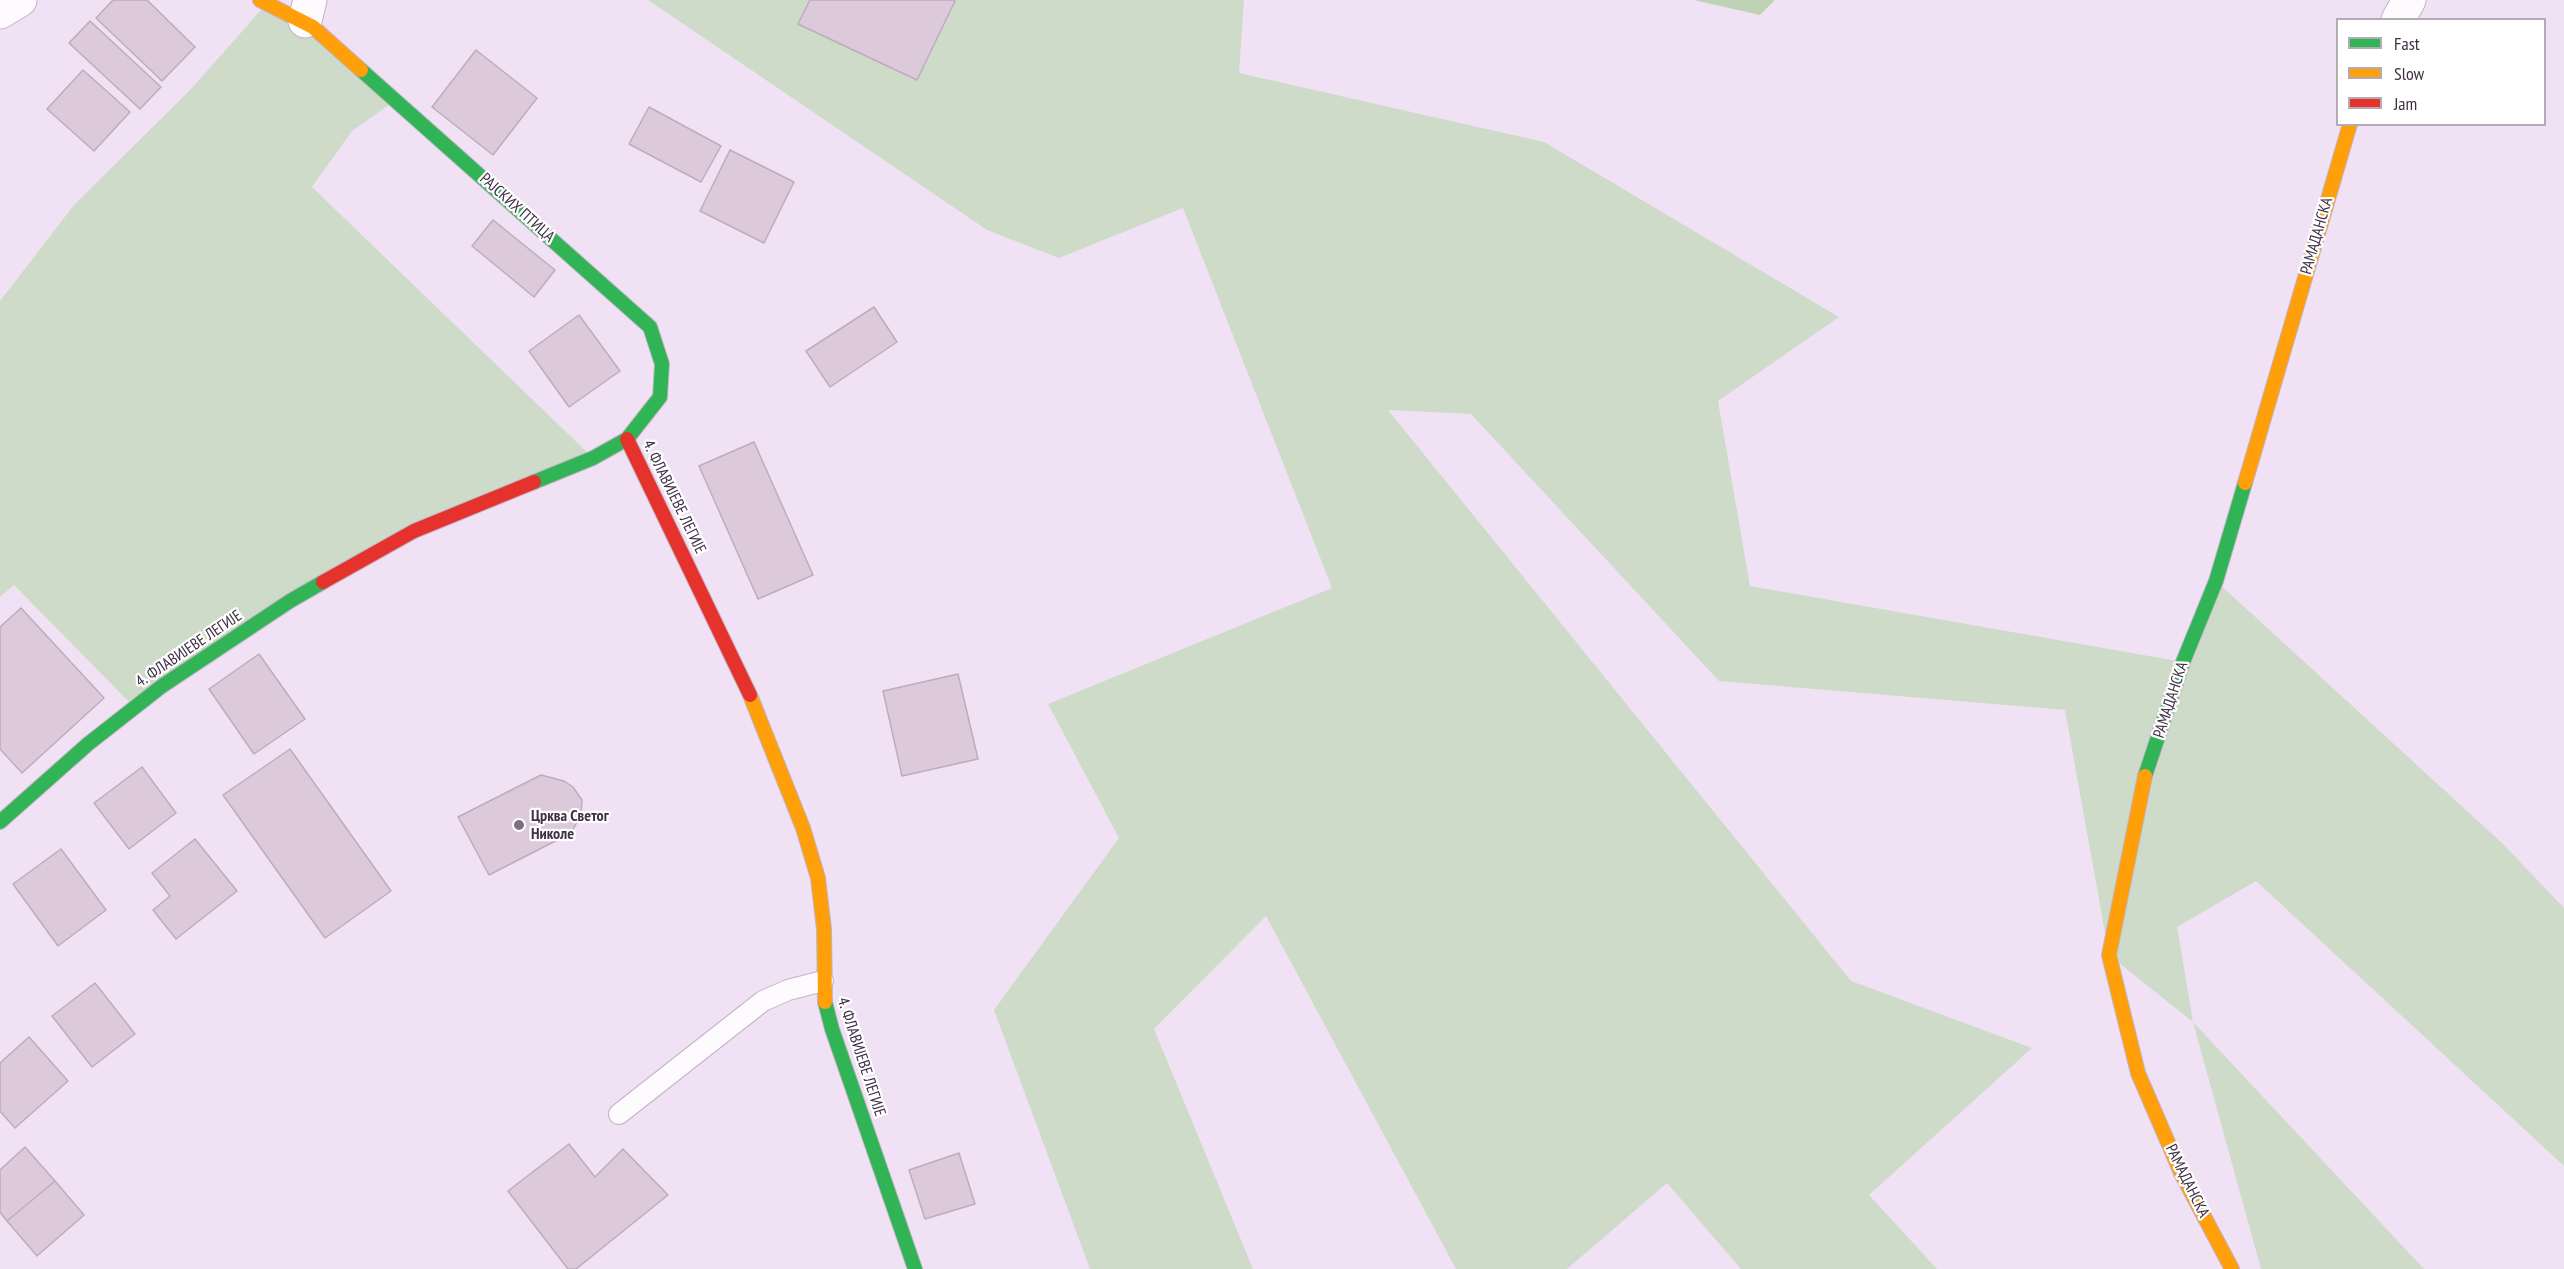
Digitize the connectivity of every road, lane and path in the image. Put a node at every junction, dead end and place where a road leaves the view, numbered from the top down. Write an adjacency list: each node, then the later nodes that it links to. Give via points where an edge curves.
1 (20, 0): 5 (street)
2 (260, 0): 4 (street, РАЈСКИХ ПТИЦА)
3 (2409, 0): 6 (street)
4 (308, 11): 8 (street, РАЈСКИХ ПТИЦА, via 650,327 662,364 660,397)
5 (0, 12)
6 (2399, 18)
7 (2349, 126): 13 (street, РАМАДАНСКА, via 2216,581 2183,662 2145,777 2109,956 2138,1073 2182,1175)
8 (627, 439): 9 (street, 4. ФЛАВИЈЕВЕ ЛЕГИЈЕ, via 593,458 414,531 290,601 162,686 88,744); 10 (street, 4. ФЛАВИЈЕВЕ ЛЕГИЈЕ, via 746,684 803,828 819,888 824,929)
9 (0, 822)
10 (823, 981): 11 (lane, via 763,1001); 12 (street, 4. ФЛАВИЈЕВЕ ЛЕГИЈЕ, via 832,1029)
11 (619, 1114)
12 (915, 1269)
13 (2232, 1269)

